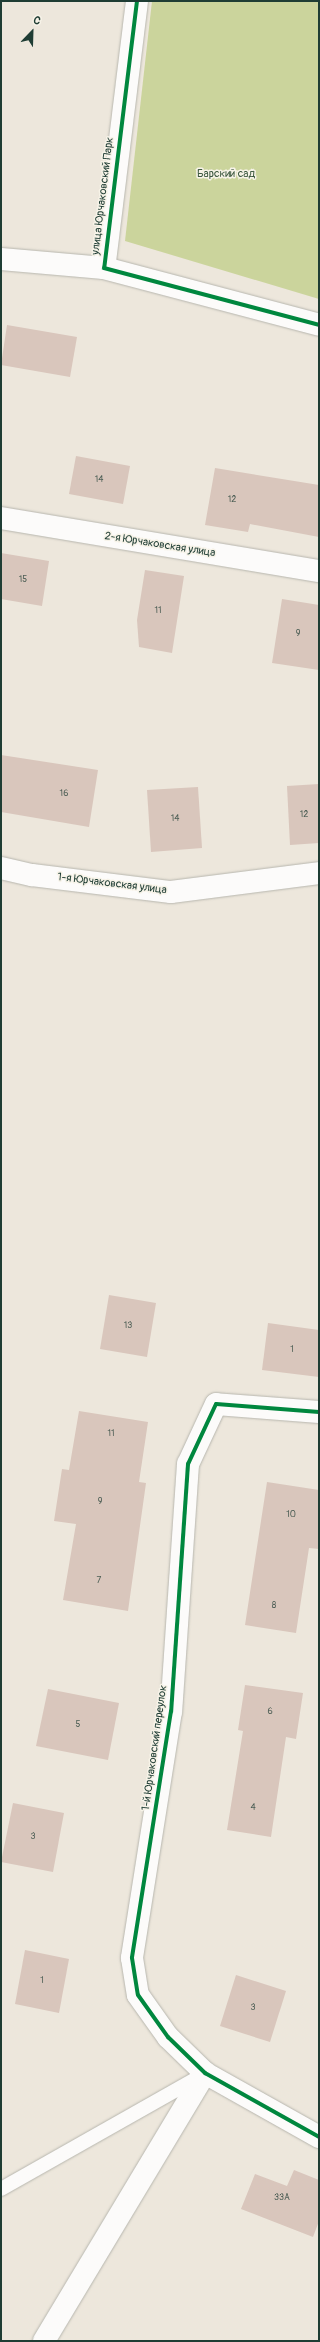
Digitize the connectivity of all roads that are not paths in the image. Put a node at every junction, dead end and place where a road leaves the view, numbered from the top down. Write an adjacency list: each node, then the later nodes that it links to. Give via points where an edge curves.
1 (137, 1): 3 (street, улица Юрчаковский Парк)
2 (1, 259): 3 (street)
3 (104, 268): 4 (street, улица Юрчаковский Парк)
4 (319, 325)
5 (1, 518): 6 (street, 2-я Юрчаковская улица)
6 (319, 571)
7 (1, 868): 8 (street, 1-я Юрчаковская улица, via 170,892)
8 (319, 873)
9 (319, 1412): 10 (street, 1-й Юрчаковский переулок, via 216,1404 188,1464 171,1711 132,1958 138,1994 168,2037)
10 (205, 2073): 11 (street, 1-й Юрчаковский переулок); 12 (lane); 13 (street)
11 (319, 2137)
12 (1, 2189)
13 (44, 2341)

